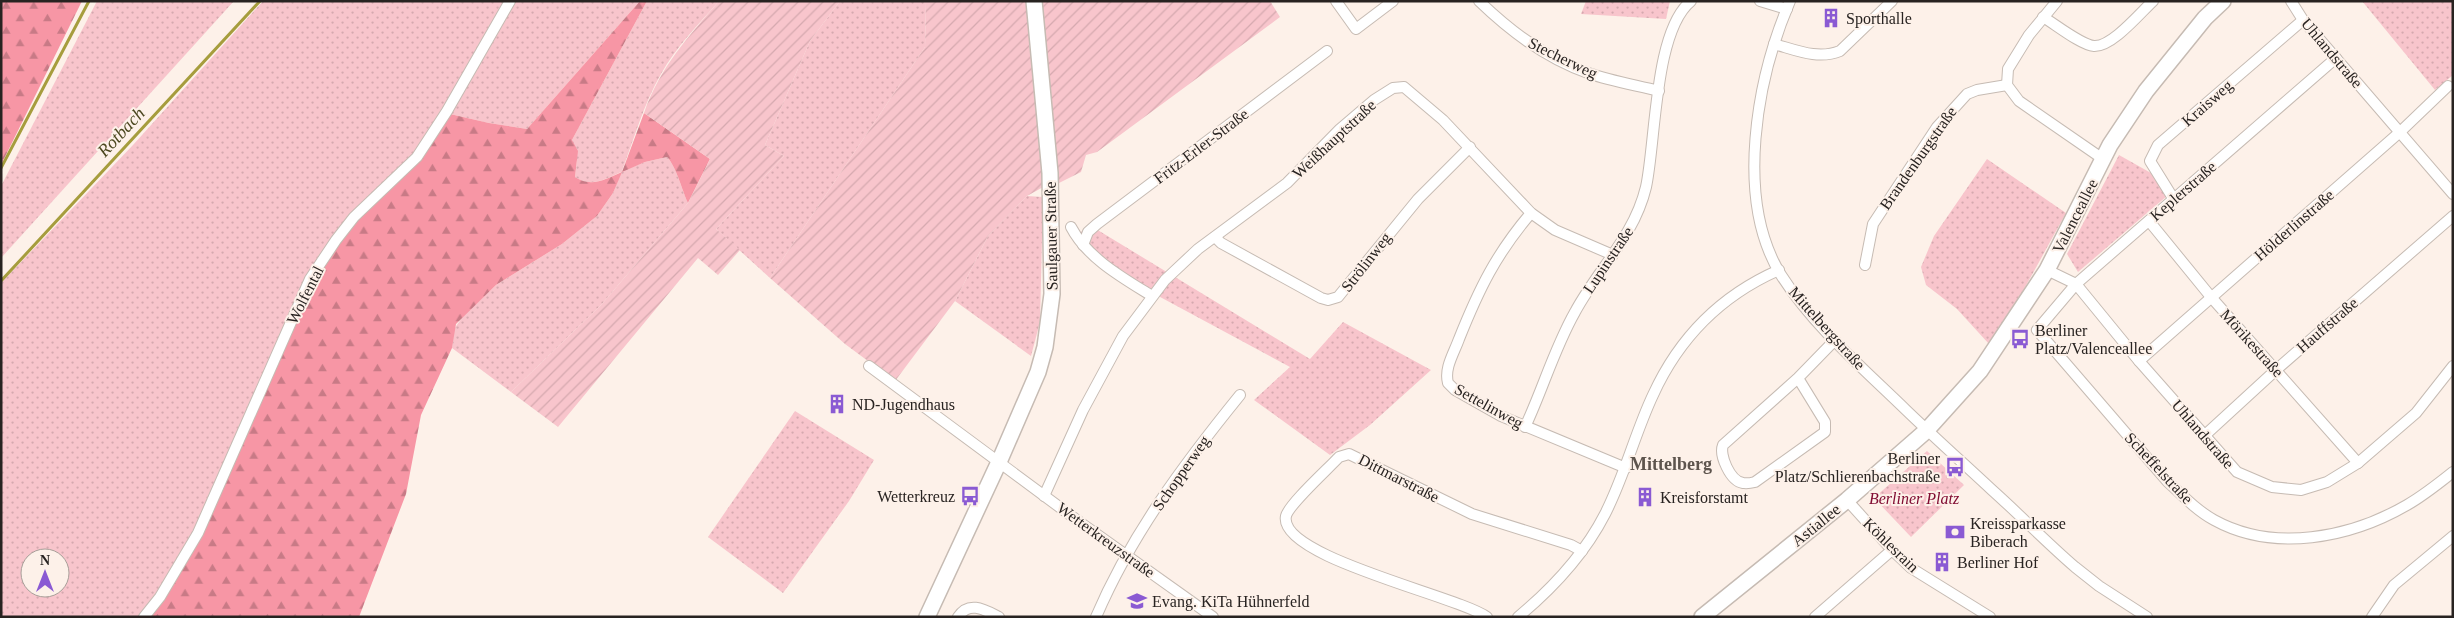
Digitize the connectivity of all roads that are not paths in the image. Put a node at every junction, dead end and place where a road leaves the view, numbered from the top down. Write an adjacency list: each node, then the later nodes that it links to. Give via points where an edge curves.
1 (510, 1): 61 (street, Wolfental, via 422,151 354,217 310,279 198,533 160,597)
2 (1034, 1): 51 (street, Saulgauer Straße, via 1050,173 1052,294 1038,372)
3 (1336, 1): 4 (street, via 1356,29)
4 (1392, 1)
5 (1479, 1): 21 (street, Stecherweg, via 1510,28 1555,57 1586,72)
6 (1691, 1): 21 (street, Lupinstraße, via 1680,14 1670,36)
7 (1760, 1): 13 (street)
8 (1892, 1): 16 (street, via 1840,52 1830,56 1817,56)
9 (2057, 1): 14 (street)
10 (2153, 1): 14 (street, via 2114,38 2102,45 2087,44)
11 (2223, 1): 24 (street, Valenceallee, via 2205,18 2146,91)
12 (2291, 2): 15 (street, Uhlandstraße)
13 (1788, 5): 16 (street, Mittelbergstraße)
14 (2043, 17): 19 (street, via 2008,69)
15 (2303, 20): 18 (street, Uhlandstraße); 26 (street, Kraisweg, via 2158,145 2150,162)
16 (1774, 44): 35 (street, Mittelbergstraße, via 1763,85 1756,161 1758,209 1764,235)
17 (1327, 52): 32 (street, Fritz-Erler-Straße, via 1097,224 1088,232)
18 (2336, 58): 22 (street, Uhlandstraße); 26 (street, Keplerstraße)
19 (2007, 85): 24 (street, via 2020,101); 34 (street, Brandenburgstraße, via 1967,94 1937,127 1873,224)
20 (2448, 86): 22 (street, Hölderlinstraße)
21 (1659, 91): 33 (street, Lupinstraße, via 1646,187 1633,226)
22 (2400, 132): 25 (street, Uhlandstraße); 39 (street, Hölderlinstraße)
23 (1470, 147): 27 (street, Weißhauptstraße); 31 (street, Weißhauptstraße, via 1408,90 1393,88 1361,110 1287,183); 31 (street, Strölinweg, via 1418,198 1338,297 1321,298)
24 (2103, 159): 36 (street, Valenceallee)
25 (2453, 194)
26 (2173, 198): 29 (street, Keplerstraße)
27 (1531, 213): 33 (street, Weißhauptstraße, via 1555,230); 48 (street, Settelinweg, via 1506,245 1479,289 1447,377 1455,390)
28 (2453, 216): 45 (street, Hauffstraße)
29 (2149, 221): 37 (street, Keplerstraße); 39 (street, Mörikestraße)
30 (1071, 227): 32 (street)
31 (1215, 237): 38 (street, Weißhauptstraße, via 1180,265)
32 (1083, 245): 38 (street, via 1117,274)
33 (1614, 255): 48 (street, Lupinstraße, via 1585,294 1567,326)
34 (1866, 265)
35 (1779, 270): 41 (street, Mittelbergstraße, via 1799,301); 53 (street, via 1745,286 1727,299 1688,337 1653,395)
36 (2048, 270): 37 (street, Uhlandstraße); 49 (street, Valenceallee, via 1996,350)
37 (2076, 284): 40 (street, Keplerstraße); 42 (street, Uhlandstraße)
38 (1152, 296): 55 (street, Weißhauptstraße, via 1124,336 1083,410)
39 (2211, 297): 42 (street, Hölderlinstraße); 45 (street, Mörikestraße)
40 (2037, 330): 54 (street, Scheffelstraße, via 2168,481 2190,503 2214,520 2233,528 2276,538 2334,534 2407,505)
41 (1835, 340): 46 (street); 49 (street, Mittelbergstraße)
42 (2139, 361): 50 (street, Uhlandstraße)
43 (869, 366): 51 (street)
44 (2453, 366): 52 (street, Uhlandstraße, via 2416,413)
45 (2277, 369): 50 (street, Hauffstraße); 52 (street, Mörikestraße)
46 (1798, 378): 46 (street, via 1723,444 1723,458 1735,480 1755,482 1825,432 1824,422)
47 (1240, 395): 60 (street, Schopperweg, via 1175,479)
48 (1525, 427): 53 (street, Settelinweg)
49 (1926, 430): 56 (street, Astiallee); 72 (street, Mittelbergstraße, via 2075,567)
50 (2204, 436): 52 (street, Uhlandstraße, via 2237,472 2272,488 2301,490 2327,482)
51 (999, 462): 55 (street, Wetterkreuzstraße); 62 (street, Saulgauer Straße)
52 (2358, 463)
53 (1626, 468): 59 (street, via 1605,514)
54 (2453, 472)
55 (1044, 496): 60 (street, Wetterkreuzstraße)
56 (1847, 500): 58 (street, Köhlesrain); 69 (street, Astiallee)
57 (2453, 536): 73 (street, via 2394,585)
58 (1892, 550): 70 (street); 71 (street, Köhlesrain, via 1911,568)
59 (1582, 551): 67 (street, Dittmarstraße, via 1571,544 1472,514 1349,454 1339,457 1288,510 1287,528 1310,546 1343,563); 68 (street, via 1553,586)
60 (1126, 554): 65 (street, Schopperweg); 66 (street, Wetterkreuzstraße)
61 (144, 617)
62 (927, 617)
63 (958, 617): 64 (street, via 962,611 978,607)
64 (999, 617)
65 (1096, 617)
66 (1213, 617)
67 (1487, 617)
68 (1518, 617)
69 (1702, 617)
70 (1815, 617)
71 (1990, 617)
72 (2147, 617)
73 (2372, 617)

